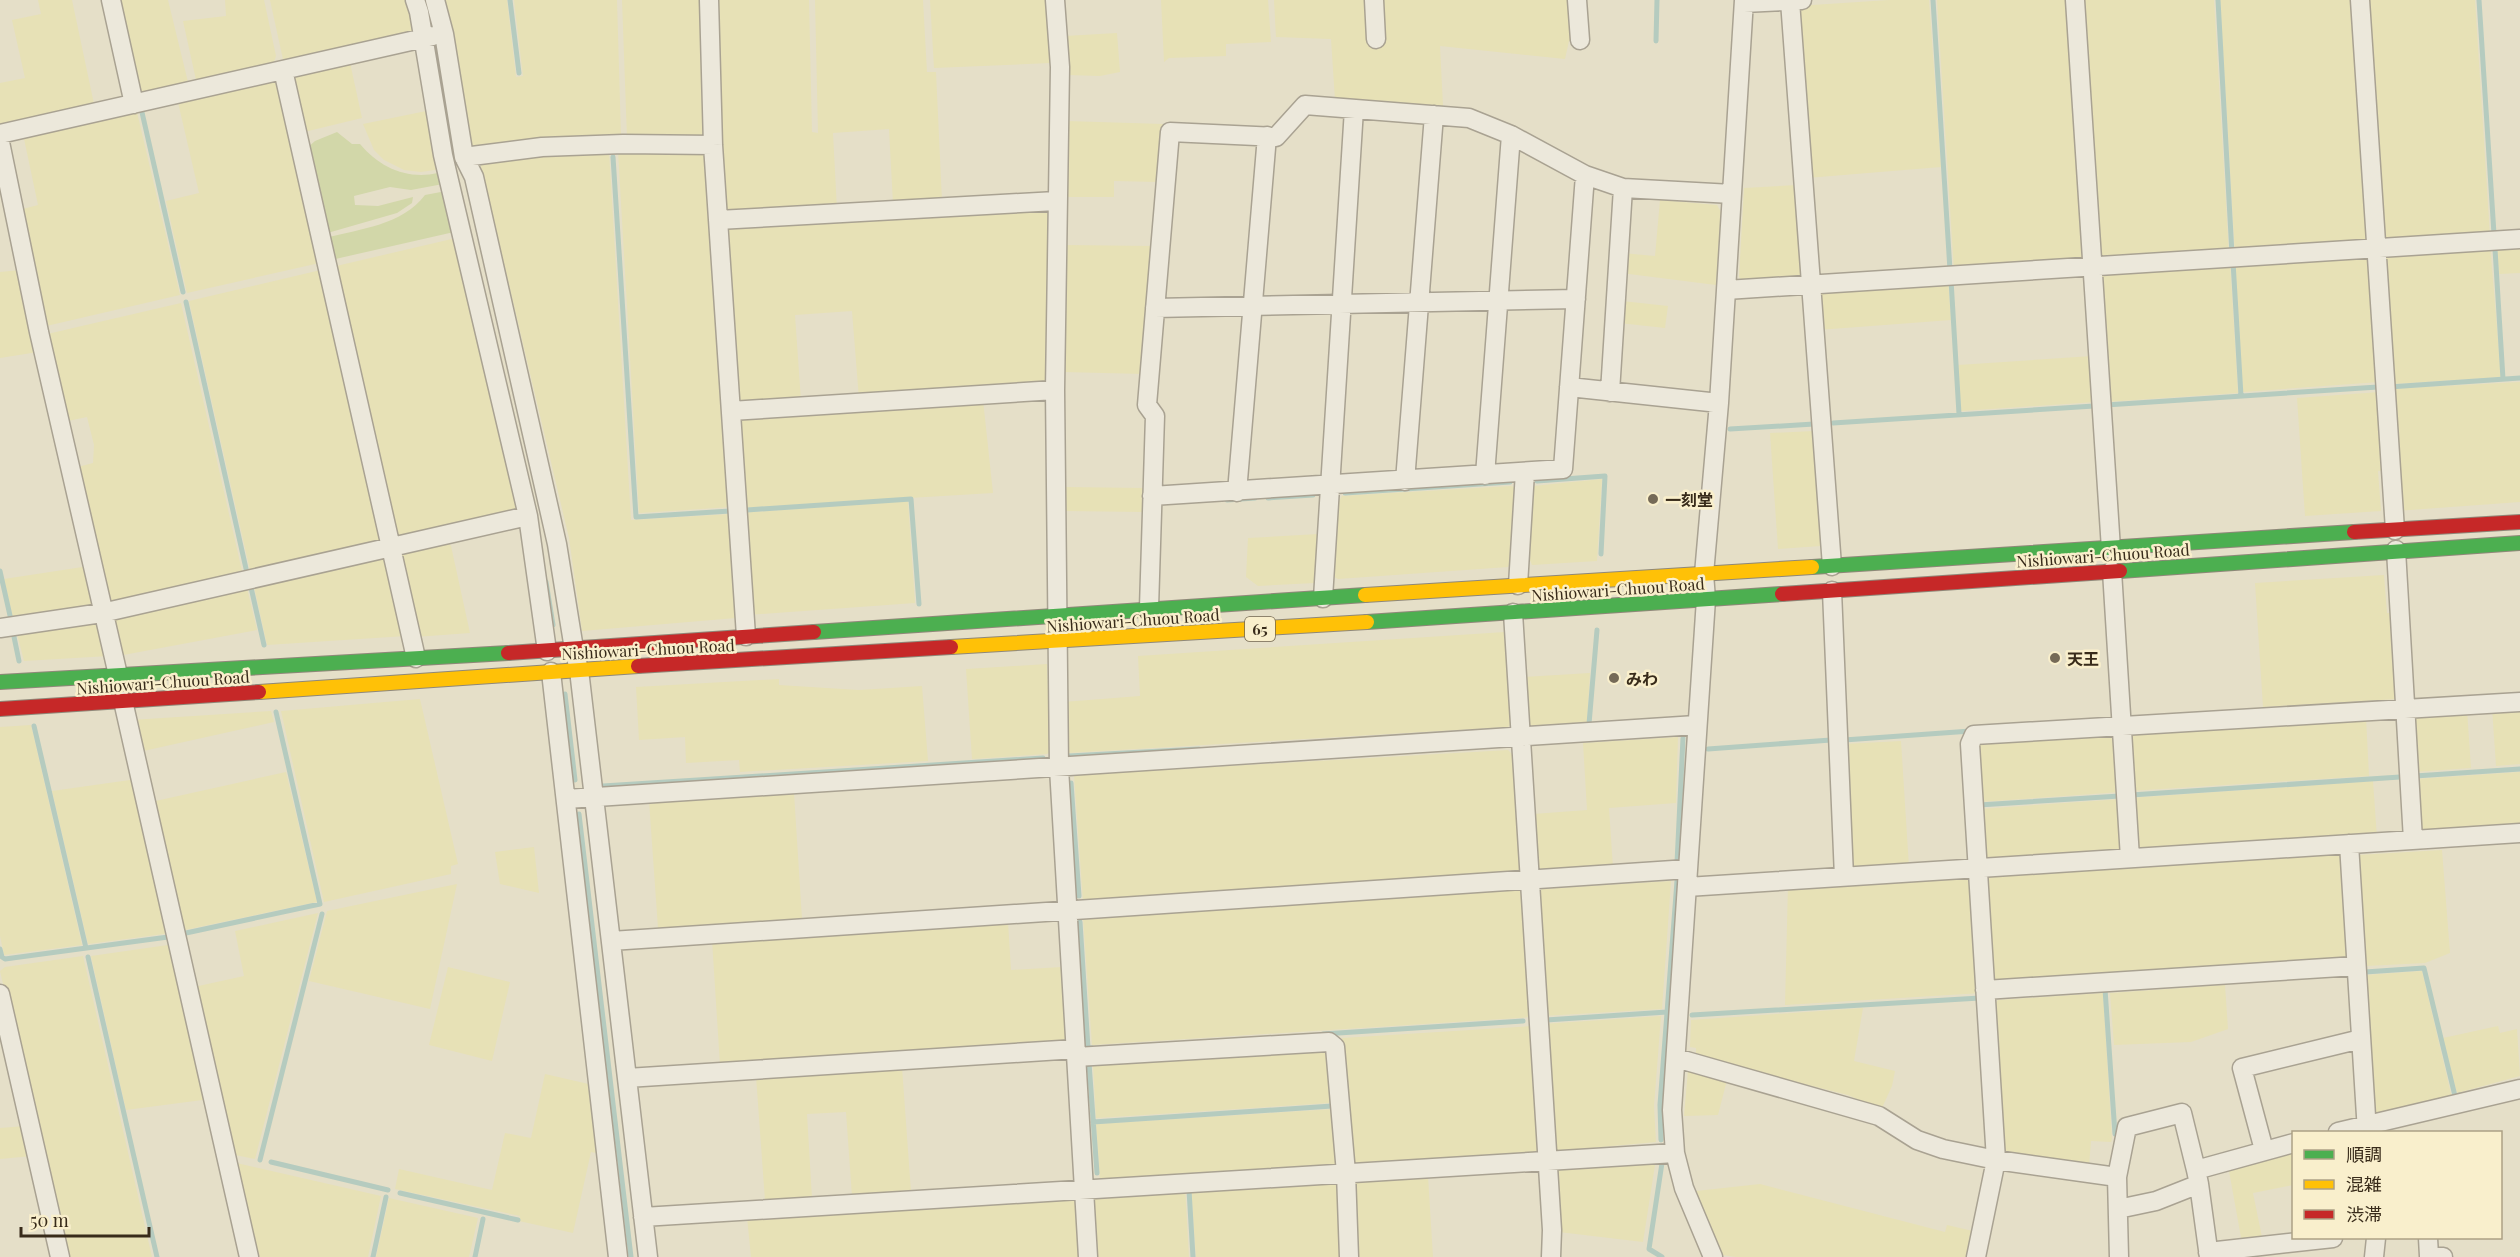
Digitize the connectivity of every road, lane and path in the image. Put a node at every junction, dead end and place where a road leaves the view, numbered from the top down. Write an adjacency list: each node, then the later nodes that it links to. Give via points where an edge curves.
1 (111, 0): 18 (street)
2 (415, 0): 14 (street)
3 (435, 0): 13 (street)
4 (709, 0): 25 (street)
5 (1055, 0): 30 (street, via 1060,67)
6 (1374, 0): 15 (street)
7 (1578, 0): 16 (street)
8 (1802, 0): 11 (street)
9 (2075, 0): 34 (street)
10 (2360, 0): 33 (street)
11 (1790, 1): 12 (street); 35 (street)
12 (1744, 2): 29 (street)
13 (444, 34): 14 (street); 26 (street)
14 (424, 38): 17 (street); 54 (street, via 443,155)
15 (1376, 39)
16 (1580, 40)
17 (283, 70): 18 (street); 58 (street)
18 (134, 104): 21 (street)
19 (1354, 109): 20 (street); 23 (street, via 1305,105 1276,136); 40 (street)
20 (1434, 115): 22 (street, via 1469,118); 39 (street)
21 (0, 134)
22 (1511, 135): 27 (street); 38 (street)
23 (1267, 136): 41 (street); 42 (street, via 1170,132)
24 (0, 142): 69 (street)
25 (713, 146): 26 (street, via 542,147); 31 (street)
26 (464, 158): 75 (street, via 474,177 557,544)
27 (1585, 175): 28 (street); 37 (street)
28 (1623, 188): 29 (street); 45 (street)
29 (1732, 194): 36 (street)
30 (1056, 201): 31 (street); 44 (street)
31 (718, 220): 47 (street)
32 (2520, 238): 33 (street)
33 (2375, 248): 34 (street); 56 (street)
34 (2091, 268): 35 (street); 59 (street)
35 (1810, 285): 36 (street); 61 (street)
36 (1726, 290): 46 (street)
37 (1576, 299): 38 (street); 43 (street)
38 (1498, 301): 39 (street); 49 (street)
39 (1419, 303): 40 (street); 50 (street)
40 (1341, 304): 41 (street); 51 (street)
41 (1253, 306): 42 (street); 52 (street)
42 (1155, 308): 53 (street, via 1147,405 1155,416)
43 (1569, 387): 45 (street); 48 (street, via 1563,469)
44 (1055, 390): 47 (street); 71 (street)
45 (1610, 392): 46 (street)
46 (1719, 403): 63 (street)
47 (731, 411): 73 (street)
48 (1525, 471): 49 (street); 64 (street)
49 (1485, 475): 50 (street)
50 (1405, 481): 51 (street)
51 (1329, 486): 52 (street); 66 (street)
52 (1237, 492): 53 (street)
53 (1152, 496): 68 (street)
54 (528, 516): 58 (street); 76 (street)
55 (2520, 522): 56 (main road, Nishiowari-Chuou Road / 65)
56 (2395, 530): 59 (main road, Nishiowari-Chuou Road / 65)
57 (2520, 543): 60 (main road, Nishiowari-Chuou Road / 65)
58 (391, 548): 69 (street); 77 (street)
59 (2111, 549): 61 (main road, Nishiowari-Chuou Road / 65)
60 (2396, 550): 62 (main road, Nishiowari-Chuou Road / 65); 85 (street)
61 (1832, 566): 63 (main road, Nishiowari-Chuou Road / 65)
62 (2112, 571): 65 (main road, Nishiowari-Chuou Road / 65); 87 (street)
63 (1704, 574): 64 (main road, Nishiowari-Chuou Road / 65); 67 (street)
64 (1518, 585): 66 (main road, Nishiowari-Chuou Road / 65)
65 (1832, 591): 67 (main road, Nishiowari-Chuou Road / 65); 97 (street)
66 (1323, 598): 68 (main road, Nishiowari-Chuou Road / 65)
67 (1706, 599): 70 (main road, Nishiowari-Chuou Road / 65); 86 (street)
68 (1149, 608): 71 (main road, Nishiowari-Chuou Road / 65)
69 (102, 613): 72 (street); 80 (street)
70 (1513, 613): 74 (main road, Nishiowari-Chuou Road / 65); 88 (street)
71 (1057, 614): 73 (main road, Nishiowari-Chuou Road / 65); 74 (street)
72 (0, 628)
73 (746, 636): 75 (main road, Nishiowari-Chuou Road / 65)
74 (1056, 642): 78 (main road, Nishiowari-Chuou Road / 65); 89 (street)
75 (574, 649): 76 (main road, Nishiowari-Chuou Road / 65); 78 (street)
76 (547, 651): 77 (main road, Nishiowari-Chuou Road / 65)
77 (416, 658): 80 (main road, Nishiowari-Chuou Road / 65)
78 (579, 670): 79 (main road, Nishiowari-Chuou Road / 65); 90 (street)
79 (551, 672): 82 (main road, Nishiowari-Chuou Road / 65); 91 (street)
80 (118, 675): 81 (main road, Nishiowari-Chuou Road / 65)
81 (0, 682)
82 (123, 701): 84 (main road, Nishiowari-Chuou Road / 65); 128 (street)
83 (2520, 702): 85 (street)
84 (0, 709)
85 (2406, 710): 87 (street); 93 (street)
86 (1696, 725): 88 (street); 98 (street)
87 (2122, 727): 95 (street); 96 (street, via 1974,735 1970,744)
88 (1521, 737): 89 (street); 99 (street)
89 (1059, 768): 90 (street); 100 (street)
90 (594, 797): 91 (street); 101 (street)
91 (566, 799): 129 (street)
92 (2520, 833): 93 (street)
93 (2413, 840): 94 (street)
94 (2349, 844): 95 (street); 102 (street)
95 (2130, 858): 96 (street)
96 (1978, 868): 97 (street); 103 (street)
97 (1844, 877): 98 (street)
98 (1687, 878): 99 (street); 107 (street)
99 (1530, 880): 100 (street); 116 (street)
100 (1067, 910): 101 (street); 106 (street)
101 (611, 941): 108 (street)
102 (2356, 966): 103 (street); 105 (street)
103 (1985, 990): 115 (street)
104 (0, 994): 127 (street)
105 (2361, 1039): 110 (street); 113 (street, via 2242,1068)
106 (1076, 1053): 108 (street); 117 (street, via 1329,1042 1335,1047); 120 (street)
107 (1676, 1058): 114 (street, via 1672,1110); 115 (street, via 1879,1116 1917,1140)
108 (627, 1078): 122 (street)
109 (2520, 1091): 110 (street)
110 (2367, 1129): 111 (street)
111 (2348, 1131)
112 (2292, 1143): 113 (street)
113 (2264, 1150): 118 (street)
114 (1675, 1153): 116 (street); 134 (street, via 1684,1188)
115 (1996, 1160): 119 (street); 135 (street)
116 (1548, 1161): 117 (street); 133 (street)
117 (1346, 1173): 120 (street); 132 (street)
118 (2197, 1177): 119 (street, via 2182,1113 2127,1127); 121 (street, via 2156,1201); 126 (street)
119 (2117, 1178): 121 (street)
120 (1084, 1189): 122 (street); 131 (street)
121 (2118, 1209): 136 (street)
122 (643, 1217): 130 (street)
123 (2325, 1239): 126 (street)
124 (2376, 1239): 137 (street)
125 (2428, 1239): 138 (street, via 2429,1256)
126 (2208, 1254)
127 (60, 1257)
128 (249, 1257)
129 (618, 1257)
130 (648, 1257)
131 (1088, 1257)
132 (1349, 1257)
133 (1551, 1257)
134 (1713, 1257)
135 (1976, 1257)
136 (2119, 1257)
137 (2374, 1257)
138 (2443, 1257)

